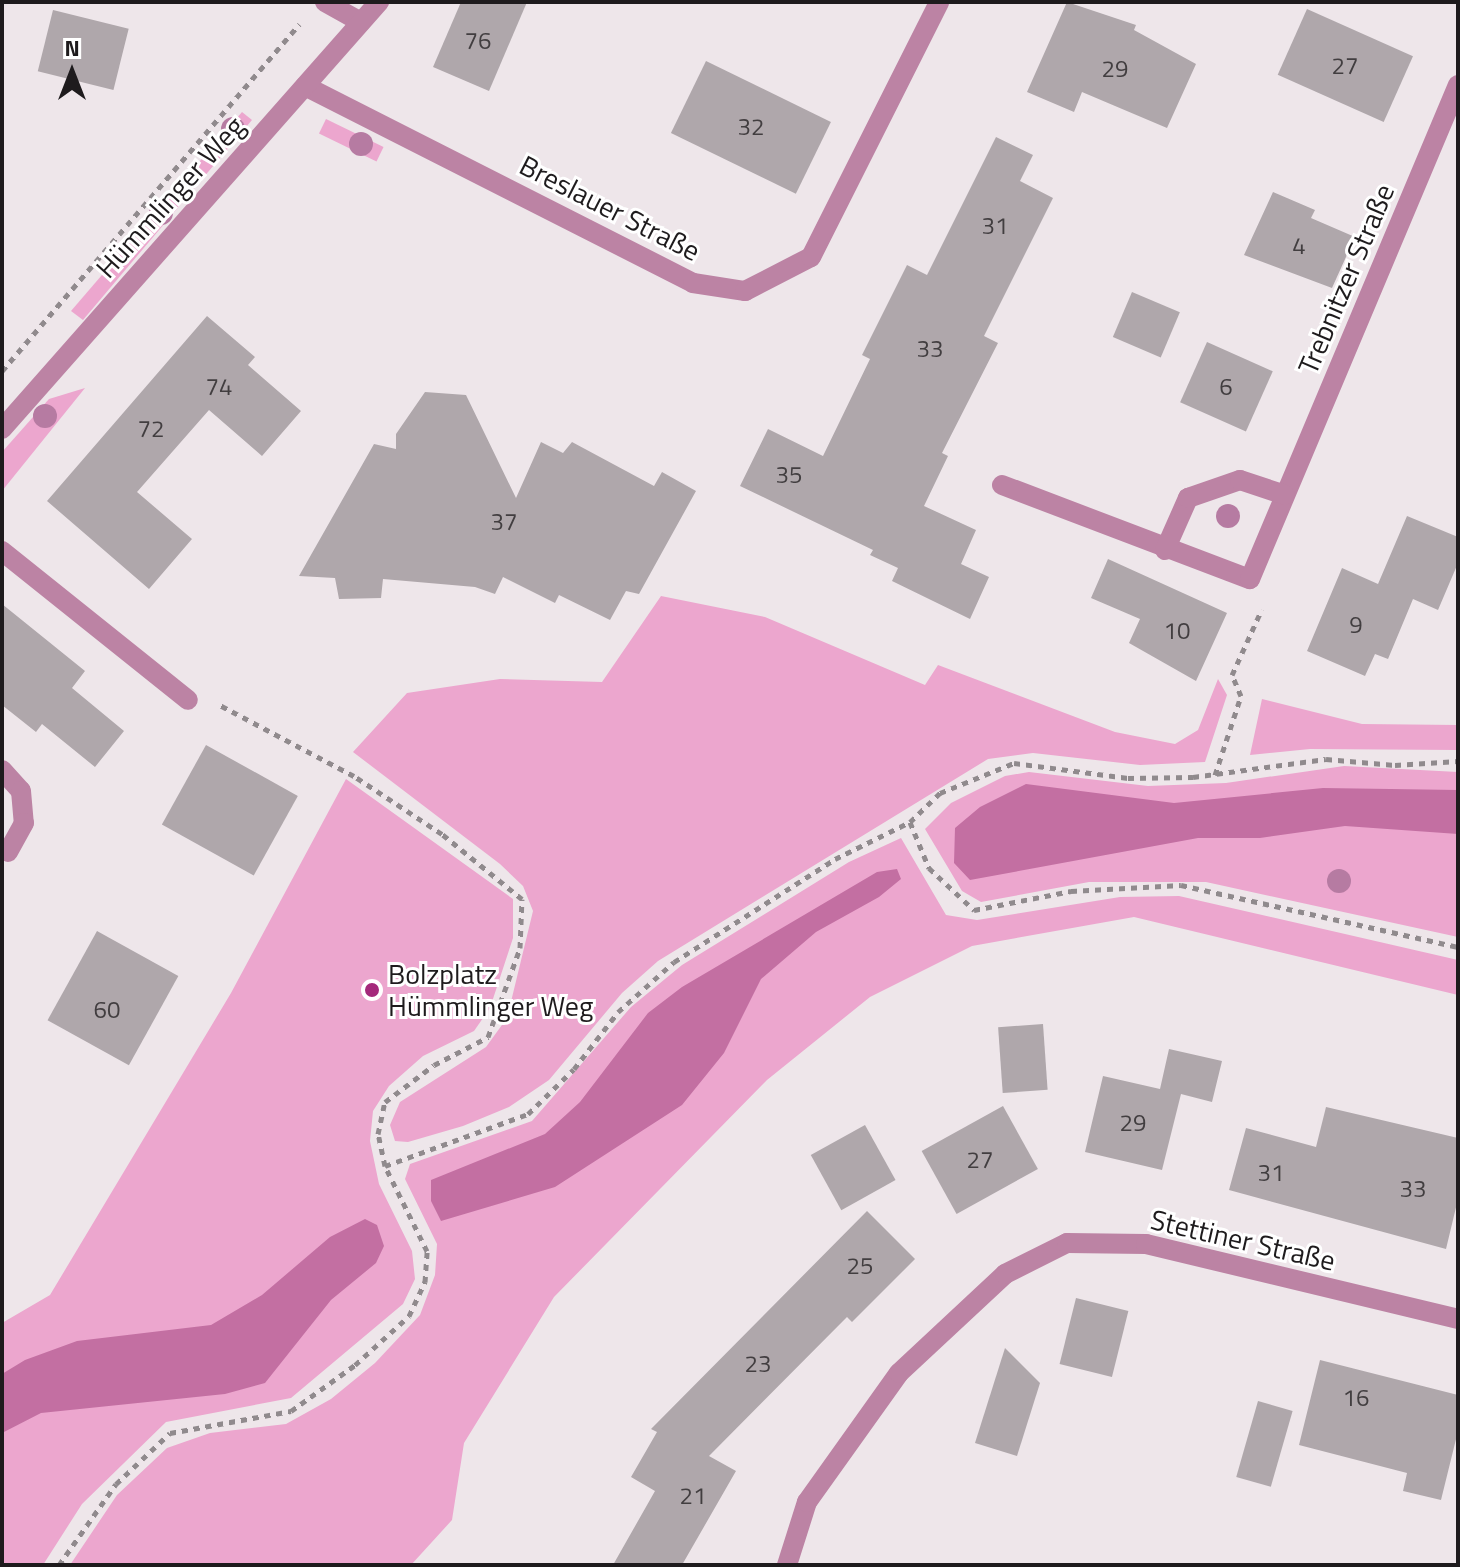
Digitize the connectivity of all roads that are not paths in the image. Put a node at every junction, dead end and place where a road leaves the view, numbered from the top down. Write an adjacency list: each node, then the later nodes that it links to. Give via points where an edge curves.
1 (379, 2): 4 (street, Hümmlinger Weg)
2 (939, 2): 6 (street, Breslauer Straße, via 811,257 745,291 693,283)
3 (316, 8): 4 (street)
4 (361, 22): 6 (street, Hümmlinger Weg)
5 (1458, 85): 9 (street, Trebnitzer Straße)
6 (305, 86): 7 (street, Hümmlinger Weg)
7 (2, 429)
8 (1002, 485): 10 (street)
9 (1285, 495): 10 (street, via 1240,480 1188,498); 10 (street, Trebnitzer Straße, via 1250,579)
10 (1165, 550)
11 (2, 551): 12 (street)
12 (188, 700)
13 (2, 770): 14 (street, via 21,791 24,823)
14 (8, 852)
15 (1458, 1319): 16 (street, Stettiner Straße, via 1146,1244 1067,1243 1005,1274 899,1373 807,1502)
16 (787, 1565)

